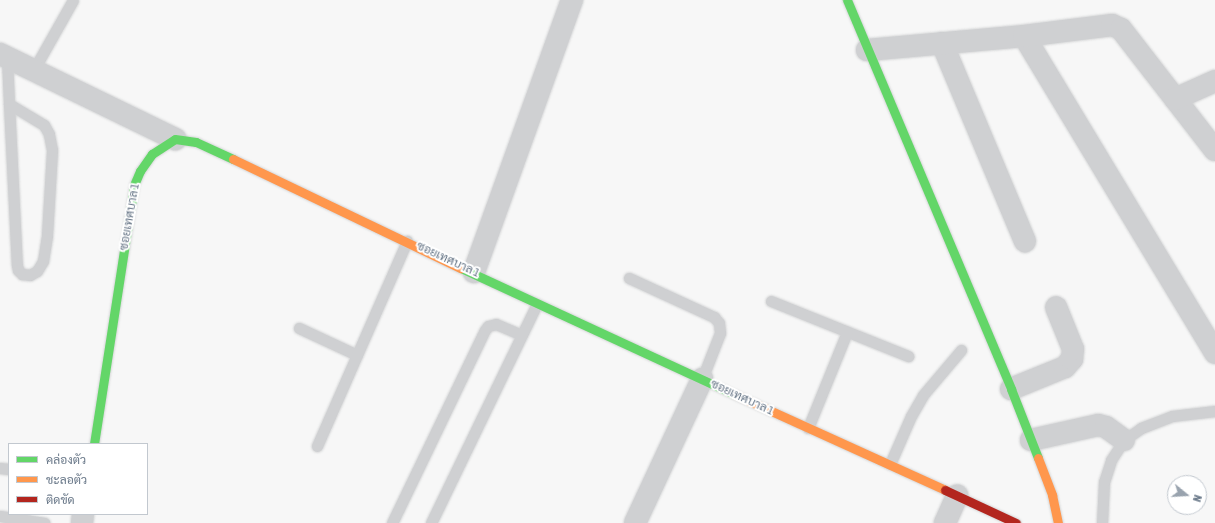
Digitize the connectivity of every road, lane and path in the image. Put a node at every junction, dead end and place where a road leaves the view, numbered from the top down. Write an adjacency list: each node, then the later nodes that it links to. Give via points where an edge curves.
1 (73, 0): 8 (lane)
2 (572, 0): 16 (street)
3 (848, 0): 6 (street)
4 (1024, 36): 5 (street); 10 (street, via 1112,25 1121,29); 25 (street)
5 (942, 43): 6 (street); 15 (street)
6 (867, 50): 29 (street)
7 (4, 56): 8 (street); 11 (lane)
8 (32, 71): 12 (street)
9 (1215, 81): 10 (street)
10 (1175, 99): 13 (street)
11 (9, 104): 11 (lane, via 17,265 22,274 30,275 37,271 43,261 52,150 49,134 44,125)
12 (175, 139): 14 (street, ซอยเทศบาล 1, via 196,142); 34 (street, ซอยเทศบาล 1, via 152,154 134,185)
13 (1215, 150)
14 (407, 241): 16 (street, ซอยเทศบาล 1); 26 (lane)
15 (1025, 241)
16 (474, 272): 19 (street, ซอยเทศบาล 1)
17 (629, 278): 28 (lane, via 714,317 719,323 720,333)
18 (771, 301): 22 (lane)
19 (537, 304): 23 (lane); 28 (street, ซอยเทศบาล 1)
20 (1056, 307): 29 (street, via 1073,349 1072,359 1065,367)
21 (299, 328): 26 (lane)
22 (847, 332): 27 (lane); 31 (lane)
23 (522, 335): 40 (lane, via 496,324 488,326 485,330); 41 (lane)
24 (962, 350): 36 (lane, via 923,396 911,416)
25 (1215, 352)
26 (357, 355): 35 (lane)
27 (908, 356)
28 (702, 379): 31 (street, ซอยเทศบาล 1); 42 (street)
29 (1010, 389): 32 (street)
30 (1215, 410): 33 (lane, via 1172,416 1141,428)
31 (808, 428): 36 (street, ซอยเทศบาล 1)
32 (1031, 440): 33 (street, via 1098,425 1106,427); 45 (street, via 1052,495)
33 (1124, 440): 46 (lane, via 1111,460 1104,482)
34 (94, 443)
35 (317, 446)
36 (890, 464): 37 (street, ซอยเทศบาล 1)
37 (957, 496): 43 (street); 44 (street, ซอยเทศบาล 1)
38 (0, 516): 39 (lane)
39 (44, 523)
40 (392, 523)
41 (431, 523)
42 (635, 523)
43 (945, 523)
44 (1016, 523)
45 (1058, 523)
46 (1102, 523)

